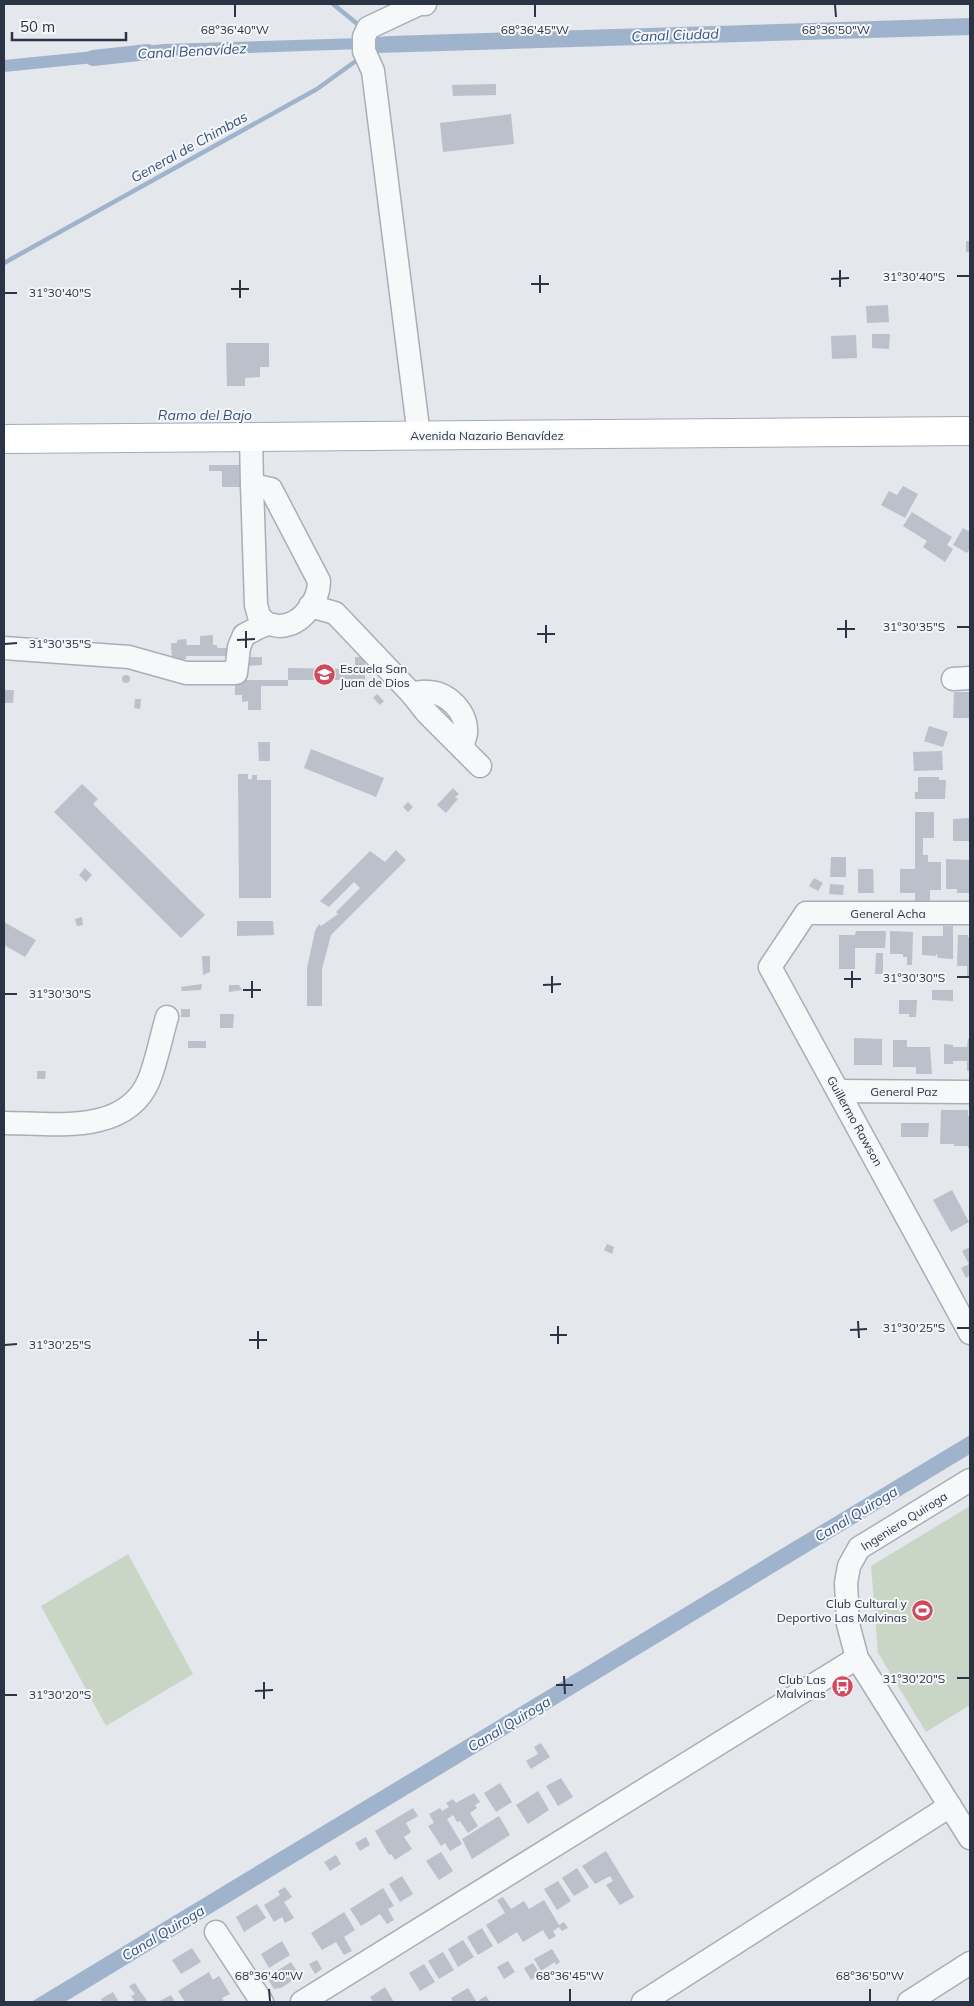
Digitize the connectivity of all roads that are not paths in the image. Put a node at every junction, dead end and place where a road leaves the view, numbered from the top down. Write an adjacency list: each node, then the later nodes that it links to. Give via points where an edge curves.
1 (425, 4): 3 (street, via 368,28 364,37 364,51 373,71)
2 (970, 431): 3 (main road, Avenida Nazario Benavídez)
3 (419, 436): 4 (main road, Avenida Nazario Benavídez)
4 (251, 437): 5 (main road, Avenida Nazario Benavídez); 6 (street)
5 (4, 439)
6 (252, 485): 7 (street, via 271,489 319,581 319,592); 8 (street, via 256,605)
7 (310, 606): 8 (street, via 304,618 291,624); 10 (street, via 335,613 412,694 442,695 455,704 463,717 466,733 462,748)
8 (267, 624): 9 (street, via 244,635 236,673 186,673 128,657)
9 (4, 648)
10 (480, 766)
11 (806, 912): 12 (street, General Acha); 14 (street, Guillermo Rawson, via 770,967)
12 (970, 913)
13 (168, 1017): 16 (street, via 148,1081 124,1110 106,1119 85,1123)
14 (838, 1091): 15 (street, General Paz); 17 (street, Guillermo Rawson)
15 (970, 1092)
16 (4, 1123)
17 (970, 1333)
18 (970, 1480): 19 (street, Ingeniero Quiroga, via 857,1550 846,1582 848,1624)
19 (857, 1658): 20 (street, Ingeniero Quiroga); 26 (street)
20 (950, 1806): 21 (street, Ingeniero Quiroga); 24 (street)
21 (970, 1838)
22 (216, 1932): 25 (street)
23 (970, 1963): 27 (street)
24 (647, 2001)
25 (262, 2002)
26 (302, 2002)
27 (909, 2002)

